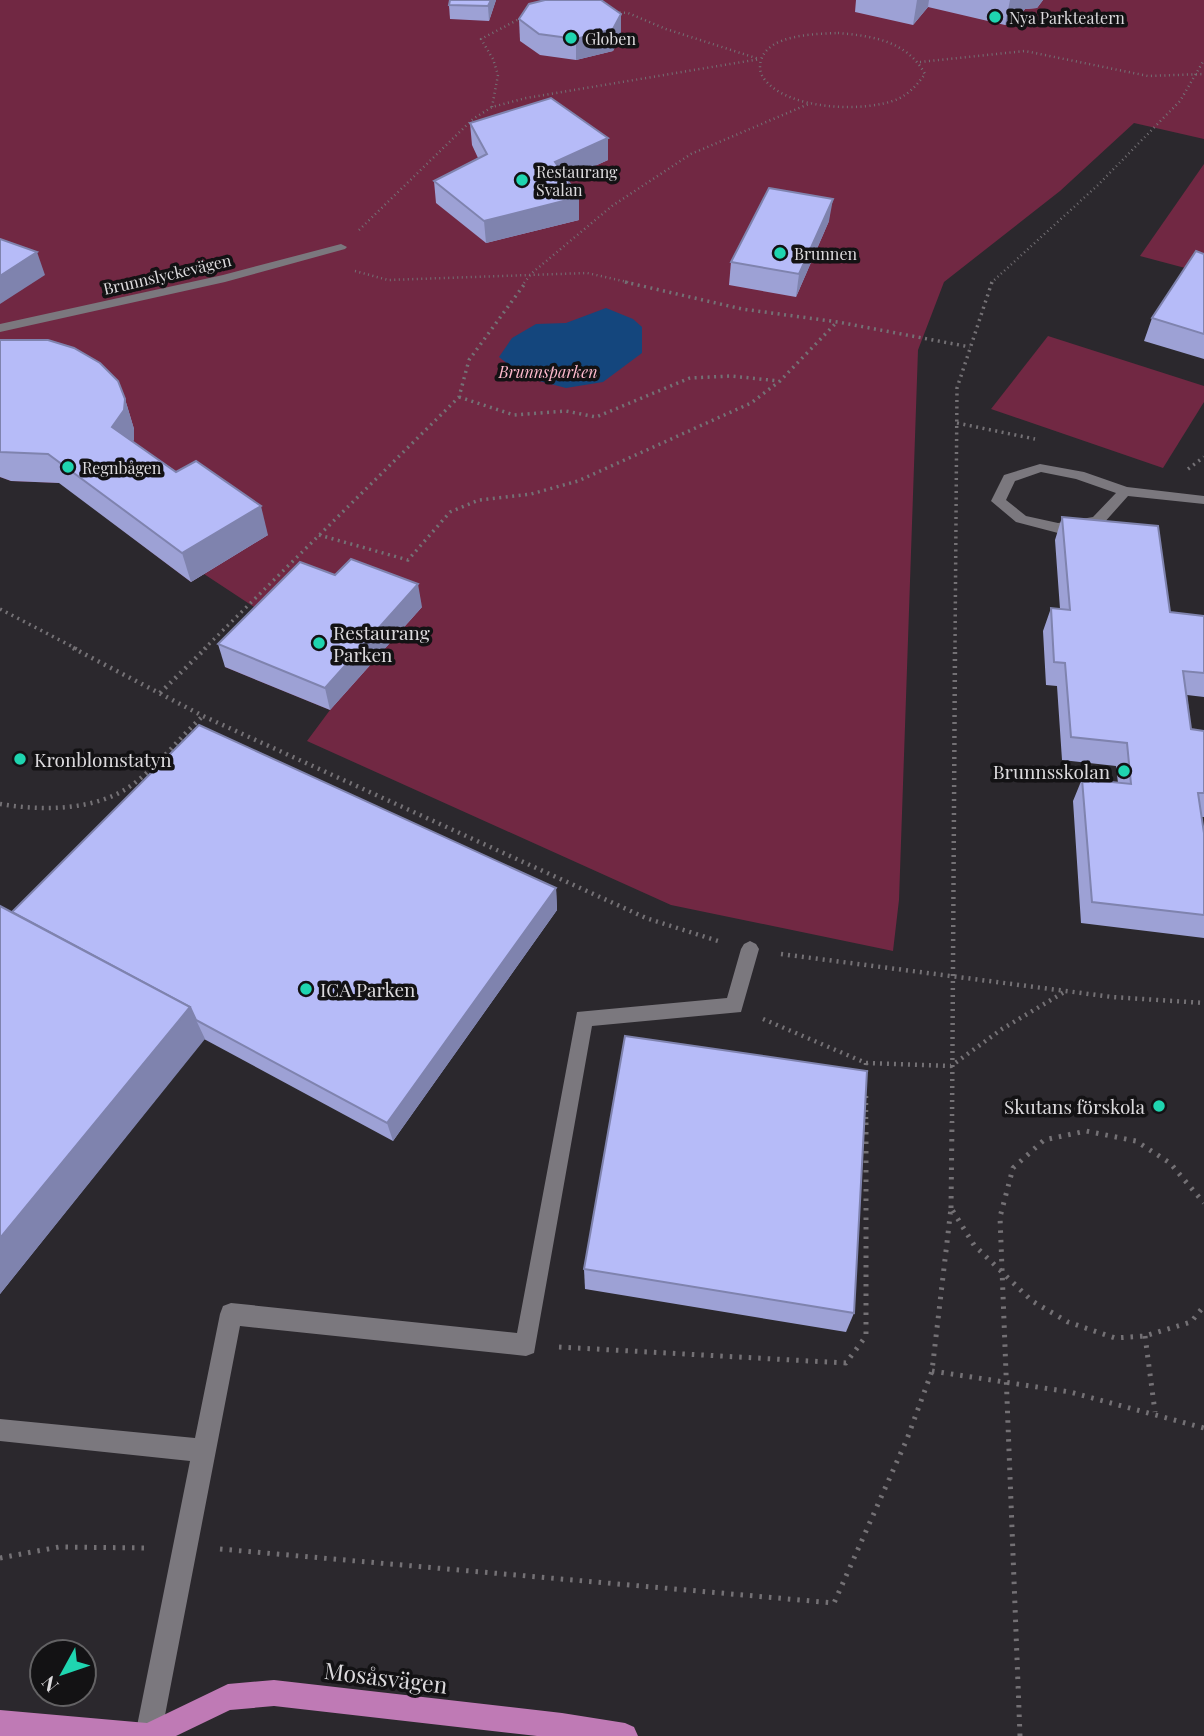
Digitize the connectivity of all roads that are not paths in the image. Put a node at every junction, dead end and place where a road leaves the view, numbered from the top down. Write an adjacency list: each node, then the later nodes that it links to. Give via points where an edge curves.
1 (341, 247): 2 (lane, Brunnslyckevägen)
2 (0, 328)
3 (1125, 491): 3 (lane, via 1040,468 1009,478 998,501 1021,519 1058,528 1098,521); 4 (lane)
4 (1204, 500)
5 (750, 948): 7 (lane, via 734,1006 584,1018 526,1345 231,1314)
6 (0, 1430): 7 (lane)
7 (205, 1451): 9 (lane)
8 (0, 1723): 9 (main road)
9 (149, 1736): 10 (main road, Mosåsvägen, via 228,1697 274,1693)
10 (625, 1736)

